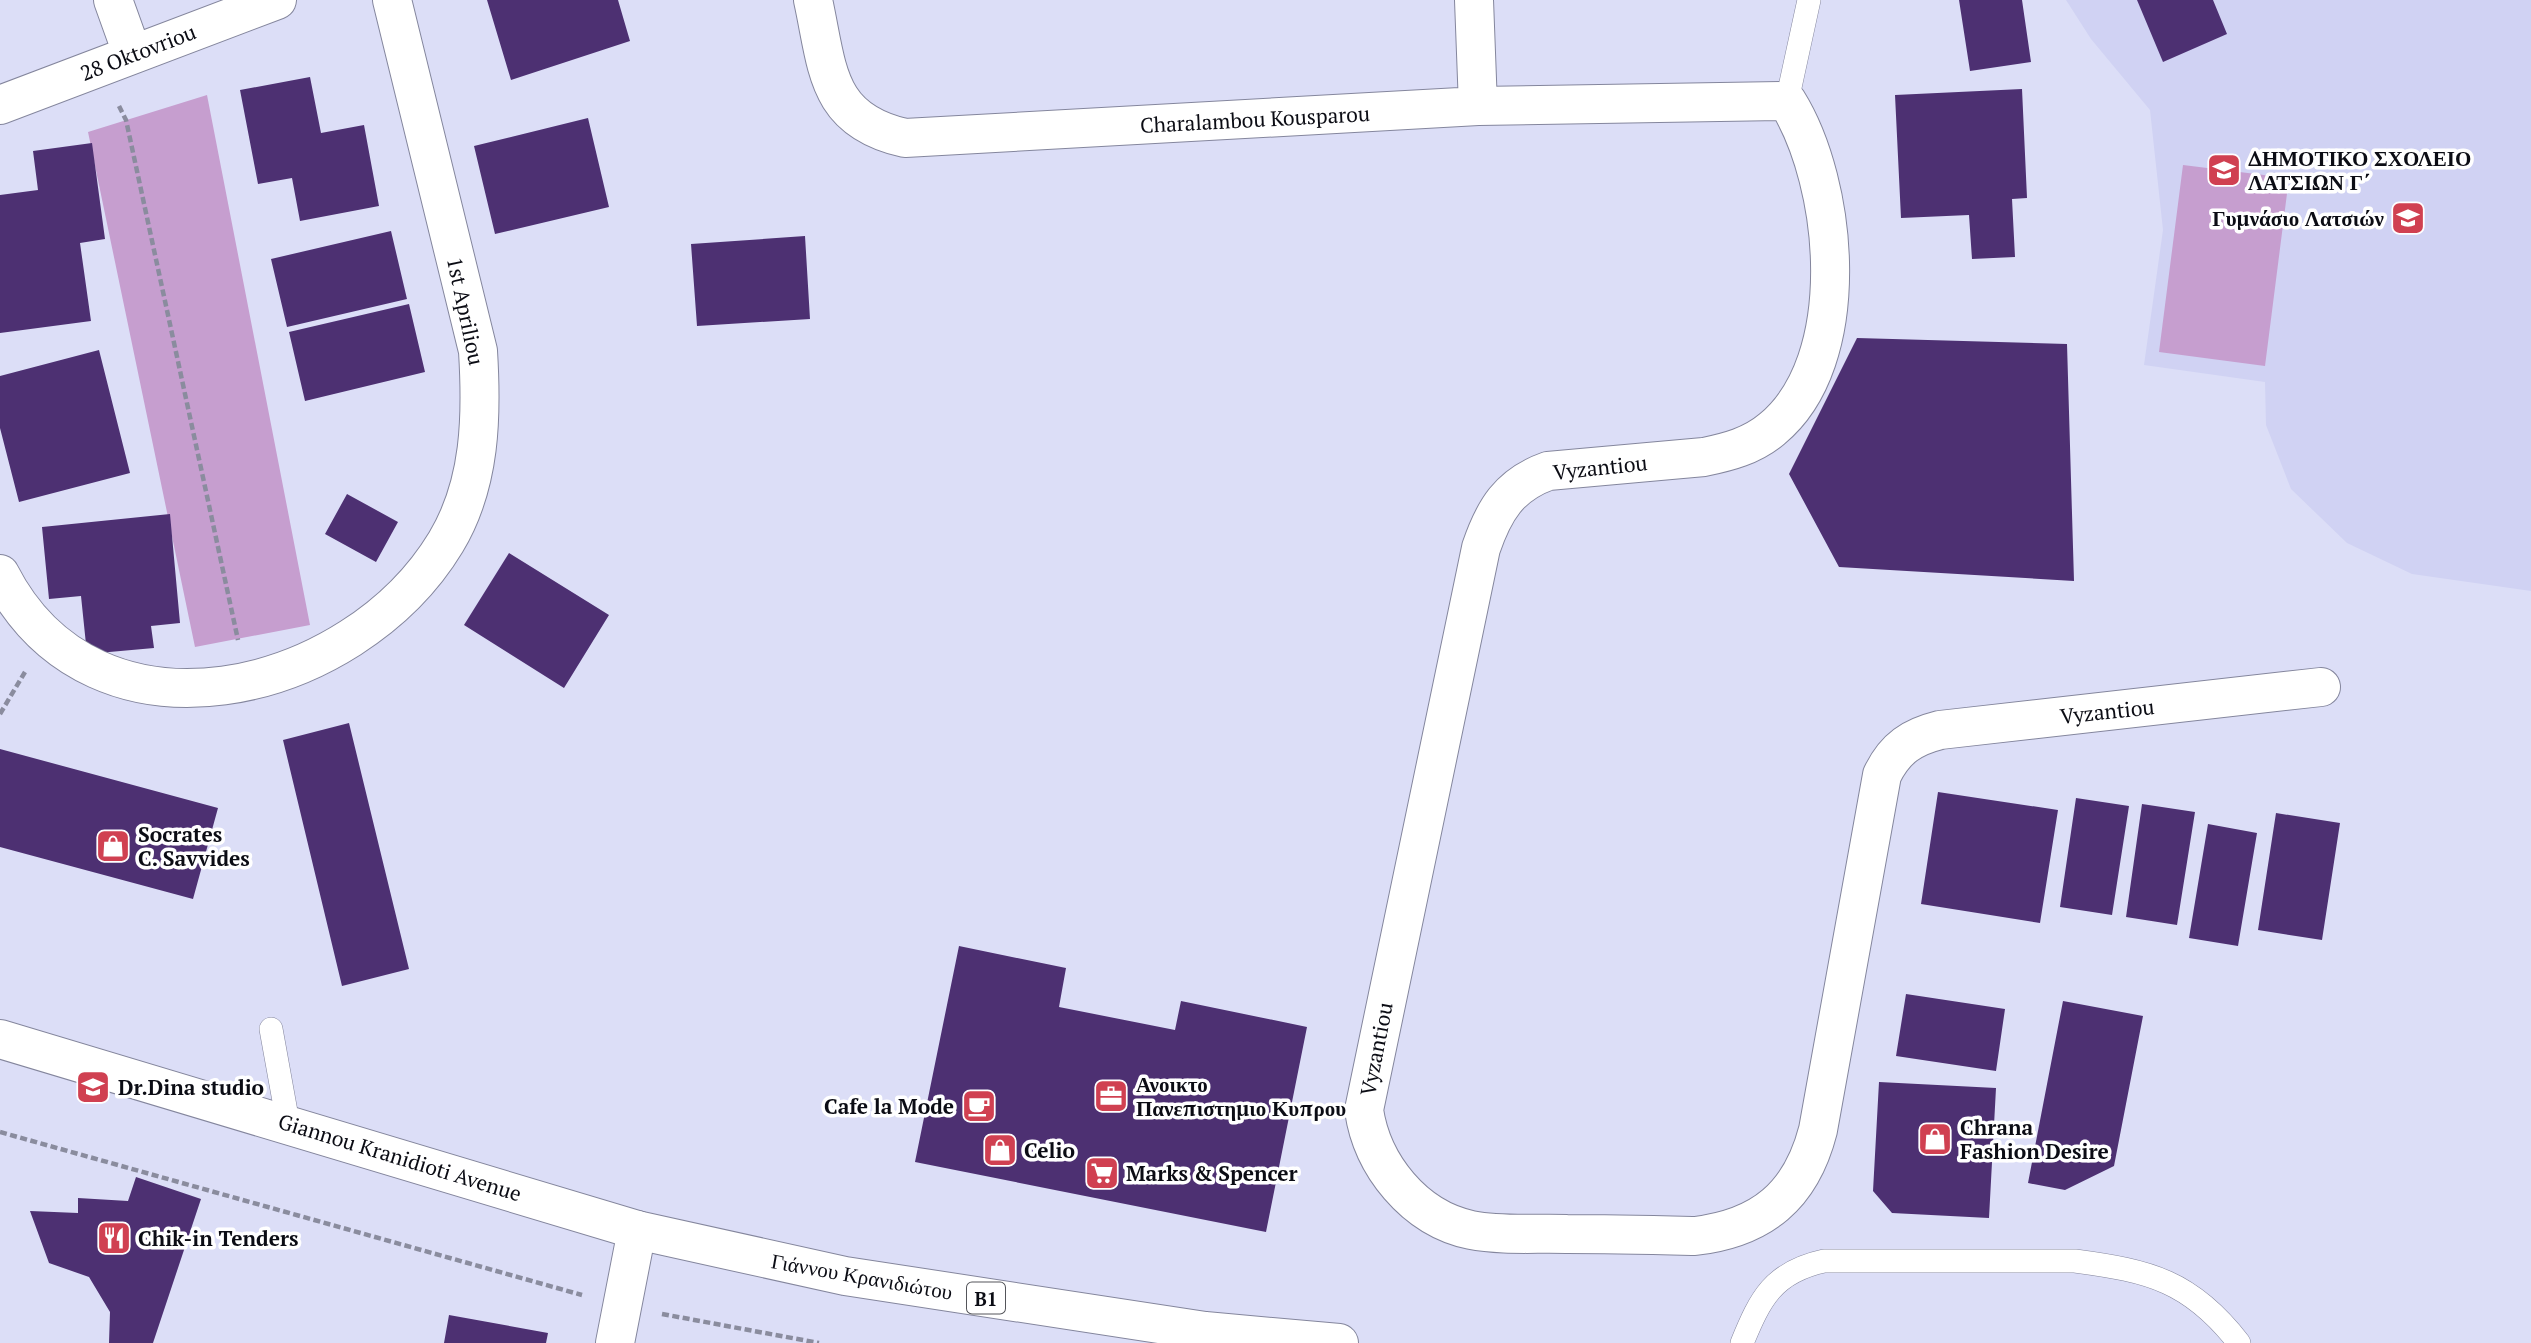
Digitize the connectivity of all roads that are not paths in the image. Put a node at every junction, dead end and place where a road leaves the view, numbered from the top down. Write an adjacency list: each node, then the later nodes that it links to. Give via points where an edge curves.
1 (113, 0): 7 (street)
2 (277, 0): 7 (street, 28 Oktovriou)
3 (392, 0): 11 (street, 1st Apriliou, via 478,351 475,461 467,495 446,541 400,600 369,626 325,653 245,682 208,689 172,689 93,668 31,621)
4 (813, 0): 10 (street, Charalambou Kousparou, via 831,79 844,106 864,125 905,138)
5 (1474, 0): 10 (street)
6 (1809, 0): 8 (lane)
7 (117, 59): 9 (street, 28 Oktovriou)
8 (1787, 101): 10 (street, Charalambou Kousparou); 12 (street, Vyzantiou, via 1812,151 1827,244 1823,339 1814,373 1798,400 1761,438 1723,453 1548,471 1531,477 1503,500 1481,548 1364,1110 1374,1151 1399,1185 1449,1223 1486,1232 1695,1236 1753,1221 1794,1185 1812,1151 1878,791 1882,775 1900,747 1940,730)
9 (0, 105)
10 (1478, 106)
11 (0, 574)
12 (2321, 687)
13 (271, 1029): 15 (lane)
14 (0, 1039): 15 (street, Giannou Kranidioti Avenue / B1)
15 (288, 1123): 16 (street, Giannou Kranidioti Avenue / B1)
16 (638, 1230): 17 (street); 18 (street, Γιάννου Κρανιδιώτου / B1, via 845,1276 1205,1331)
17 (615, 1343)
18 (1339, 1343)
19 (1742, 1343): 20 (lane, via 1762,1299 1776,1282 1805,1265 1824,1261 2075,1261 2106,1265 2184,1289 2217,1314)
20 (2239, 1343)

